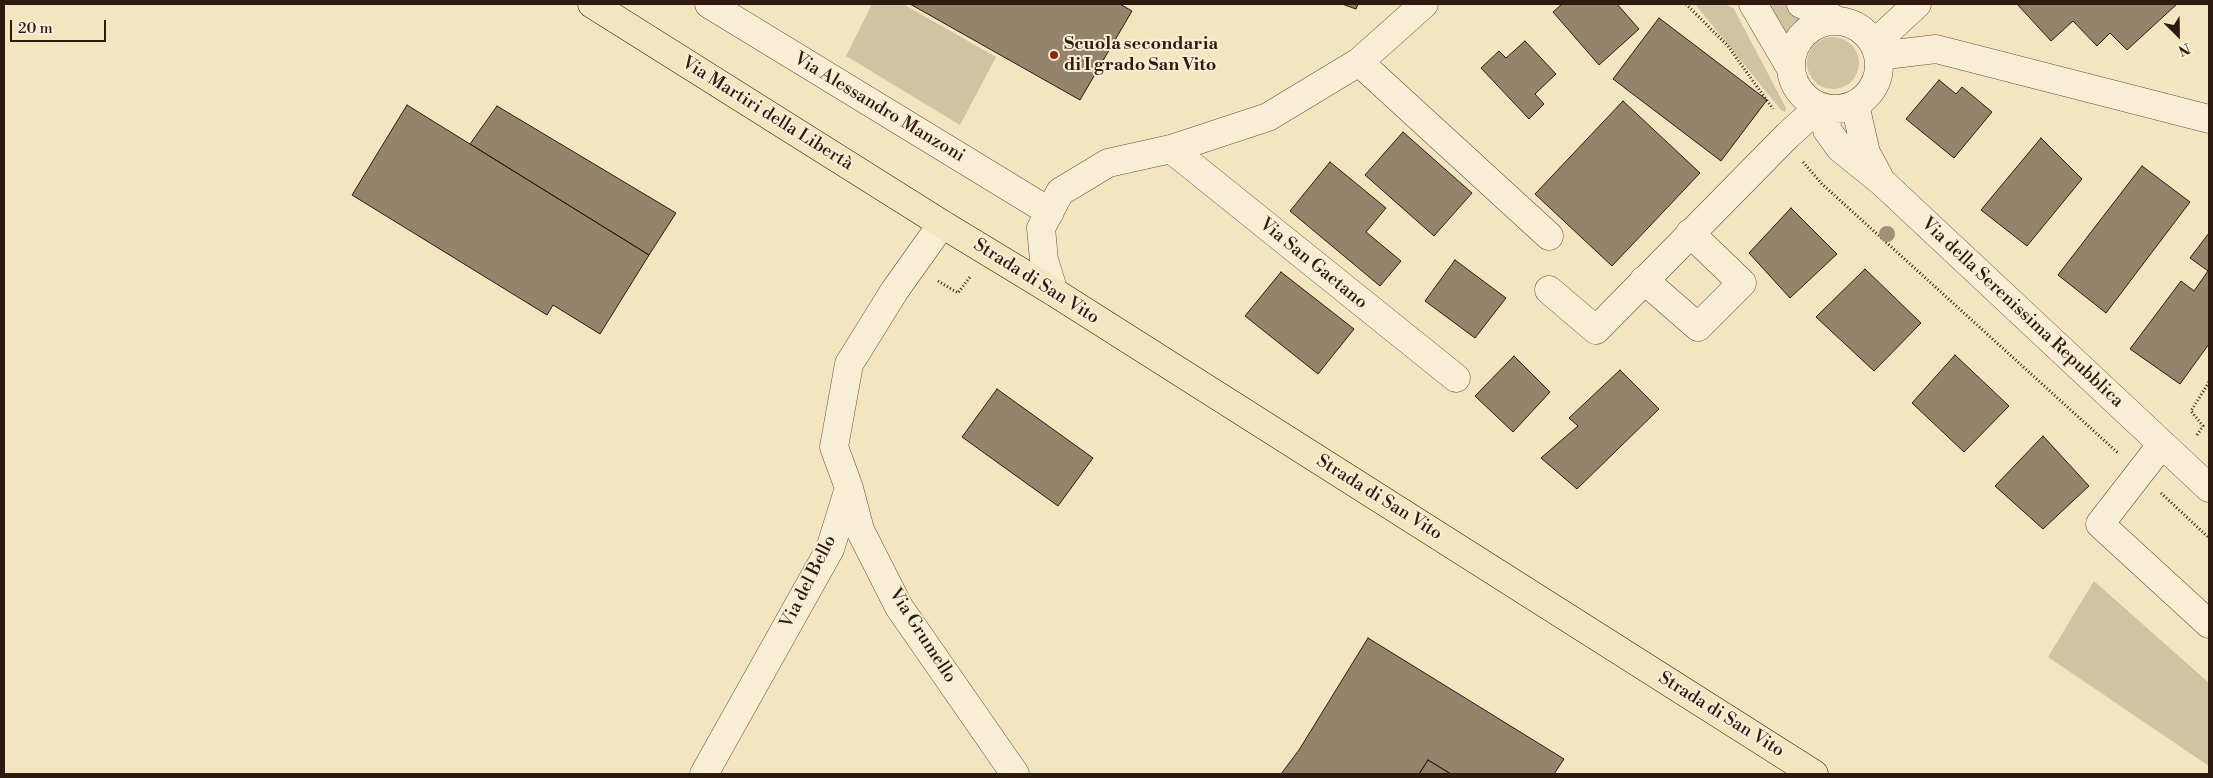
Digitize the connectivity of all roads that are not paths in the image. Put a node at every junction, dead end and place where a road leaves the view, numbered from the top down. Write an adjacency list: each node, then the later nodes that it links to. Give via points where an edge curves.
1 (592, 4): 17 (main road, Via Martiri della Libertà)
2 (709, 4): 16 (street, Via Alessandro Manzoni)
3 (1424, 4): 9 (street)
4 (1753, 4): 10 (street)
5 (1801, 4): 7 (street)
6 (1917, 4): 8 (street)
7 (1839, 21): 8 (street, via 1859,28); 10 (street, via 1824,22 1810,28 1792,52)
8 (1876, 50): 11 (street, via 1879,69 1876,82); 13 (street, via 1936,48)
9 (1359, 62): 14 (street, via 1268,117); 19 (street)
10 (1790, 67): 12 (street, via 1794,84 1804,98)
11 (1858, 103): 12 (street, via 1848,108); 15 (street, Via della Serenissima Repubblica, via 1856,109 1866,154)
12 (1822, 107): 15 (street, Via della Serenissima Repubblica, via 1827,130 1836,142); 18 (street, via 1788,135)
13 (2209, 119)
14 (1171, 149): 16 (street, via 1108,163 1060,192); 23 (street, Via San Gaetano)
15 (1882, 182): 24 (street, Via della Serenissima Repubblica)
16 (1050, 212): 22 (street, via 1041,228 1044,260)
17 (942, 224): 22 (main road, Strada di San Vito); 25 (street, via 895,290 849,364 834,446)
18 (1690, 234): 20 (street); 20 (street, via 1742,283 1698,327)
19 (1549, 236)
20 (1644, 280): 21 (street, via 1596,330)
21 (1549, 290)
22 (1054, 292): 30 (main road, Strada di San Vito)
23 (1456, 378)
24 (2162, 444): 26 (street, Via della Serenissima Repubblica); 27 (street, via 2100,524)
25 (849, 488): 28 (street, Via del Bello, via 830,549); 29 (street, Via Grumello, via 860,530 899,607)
26 (2209, 488)
27 (2209, 624)
28 (704, 774)
29 (1015, 774)
30 (1814, 774)

